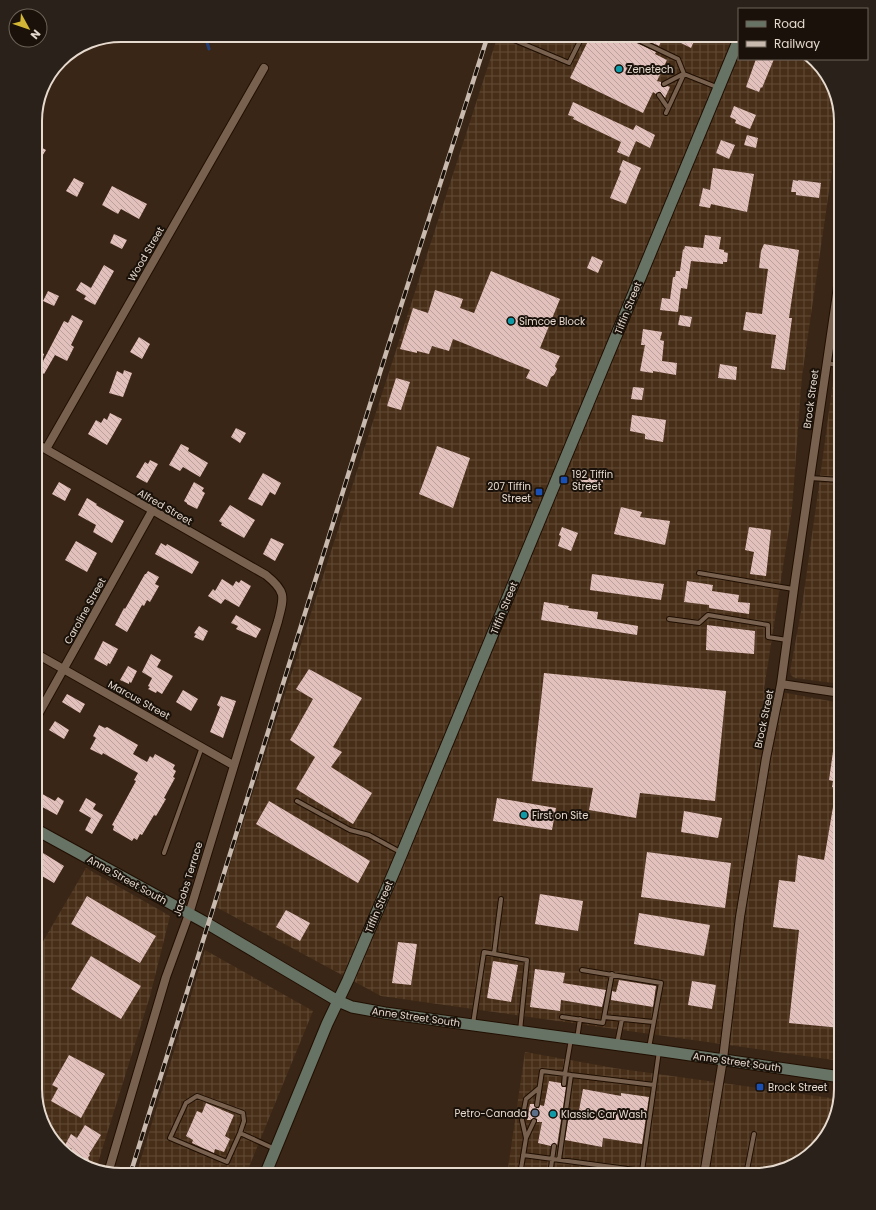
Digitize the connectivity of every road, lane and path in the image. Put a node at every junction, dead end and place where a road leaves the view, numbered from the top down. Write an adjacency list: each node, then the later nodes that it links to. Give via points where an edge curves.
1 (519, 42): 2 (lane, via 569,63)
2 (580, 42)
3 (643, 42): 6 (lane, via 678,59)
4 (738, 42): 8 (street, Tiffin Street)
5 (264, 68): 16 (street, Wood Street)
6 (684, 74): 7 (lane); 8 (lane); 10 (lane)
7 (664, 84)
8 (719, 88): 35 (street, Tiffin Street)
9 (659, 95): 10 (lane)
10 (668, 108): 11 (lane)
11 (666, 113)
12 (834, 311): 13 (street, Brock Street)
13 (826, 363): 14 (lane); 17 (street, Brock Street)
14 (834, 365)
15 (42, 447): 16 (street, Alfred Street)
16 (46, 449): 19 (street, Alfred Street)
17 (810, 478): 18 (lane); 21 (street, Brock Street)
18 (834, 480)
19 (152, 511): 22 (street, Alfred Street, via 266,575); 26 (street, Caroline Street)
20 (698, 573): 21 (lane)
21 (793, 589): 24 (street, Brock Street)
22 (282, 591): 31 (street, Jacobs Terrace, via 281,610)
23 (669, 619): 24 (lane, via 699,623 708,615 768,625 768,637)
24 (787, 640): 27 (street, Brock Street)
25 (42, 657): 26 (street, Marcus Street)
26 (64, 669): 29 (street, Caroline Street); 30 (street, Marcus Street)
27 (781, 684): 28 (street); 52 (street, Brock Street, via 740,917)
28 (834, 692)
29 (42, 708)
30 (202, 746): 31 (street, Marcus Street); 34 (lane)
31 (233, 765): 37 (street, Jacobs Terrace)
32 (297, 801): 35 (lane, via 350,830 369,835)
33 (42, 833): 37 (street, Anne Street South)
34 (164, 853)
35 (402, 853): 41 (street, Tiffin Street)
36 (501, 899): 38 (lane)
37 (189, 914): 41 (street, Anne Street South); 69 (street, Jacobs Terrace, via 166,977)
38 (494, 954): 47 (lane, via 484,952); 48 (lane, via 527,960)
39 (582, 970): 40 (lane)
40 (612, 974): 43 (lane); 46 (lane, via 661,983)
41 (338, 1001): 47 (street, Anne Street South, via 352,1007 385,1013); 65 (street, Tiffin Street)
42 (562, 1016): 44 (lane)
43 (604, 1017): 44 (lane, via 603,1023); 45 (lane)
44 (580, 1019): 49 (lane)
45 (622, 1019): 46 (lane); 50 (lane)
46 (653, 1022): 51 (lane)
47 (473, 1025): 48 (street, Anne Street South)
48 (520, 1032): 49 (street, Anne Street South)
49 (574, 1039): 50 (street, Anne Street South); 53 (lane)
50 (617, 1045): 51 (street, Anne Street South)
51 (654, 1050): 52 (street, Anne Street South); 57 (lane)
52 (722, 1059): 55 (street, Anne Street South); 75 (street, Brock Street)
53 (565, 1074): 54 (lane); 56 (lane); 58 (lane, via 542,1071)
54 (572, 1075): 57 (lane); 68 (lane)
55 (834, 1076)
56 (564, 1084)
57 (654, 1085): 74 (lane)
58 (540, 1088): 59 (lane); 63 (lane, via 526,1099 522,1120)
59 (537, 1105)
60 (534, 1121): 63 (lane)
61 (240, 1133): 61 (lane, via 244,1122 243,1113 197,1096 186,1103 170,1138 227,1162); 65 (lane)
62 (754, 1134): 76 (lane)
63 (526, 1138): 66 (lane)
64 (554, 1146): 67 (lane)
65 (276, 1149): 70 (street, Tiffin Street)
66 (523, 1155): 67 (lane); 71 (lane)
67 (552, 1159): 68 (lane); 72 (lane)
68 (559, 1160): 73 (lane)
69 (110, 1167)
70 (268, 1168)
71 (521, 1168)
72 (551, 1168)
73 (614, 1168)
74 (643, 1168)
75 (705, 1168)
76 (747, 1168)

